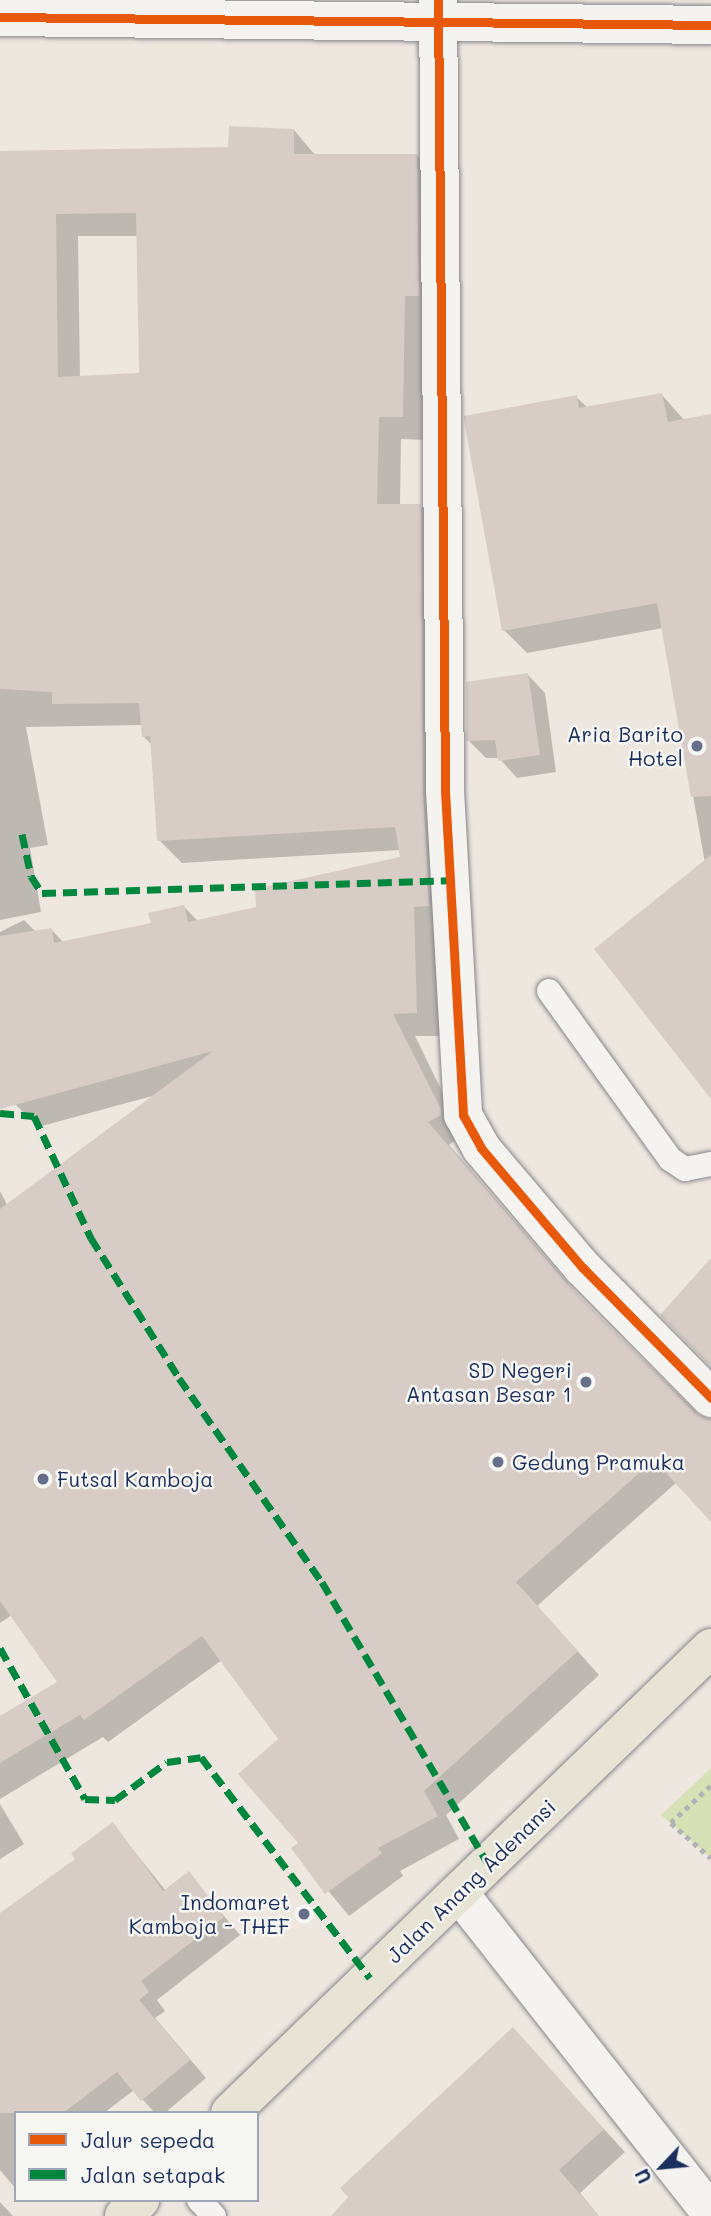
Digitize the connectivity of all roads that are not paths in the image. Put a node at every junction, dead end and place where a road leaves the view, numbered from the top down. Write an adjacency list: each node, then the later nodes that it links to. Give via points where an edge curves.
1 (374, 12): 2 (street); 3 (street)
2 (439, 12): 4 (street); 7 (street, via 445,791 463,1115 481,1148 582,1267)
3 (0, 17)
4 (711, 26)
5 (549, 991): 6 (lane, via 670,1159 685,1170)
6 (711, 1164)
7 (711, 1398)
8 (711, 1648): 9 (highway, Jalan Anang Adenansi)
9 (459, 1893): 10 (highway, Jalan Anang Adenansi); 13 (street)
10 (232, 2111)
11 (138, 2202): 14 (highway)
12 (201, 2202): 15 (lane)
13 (711, 2213)
14 (124, 2216)
15 (214, 2216)

